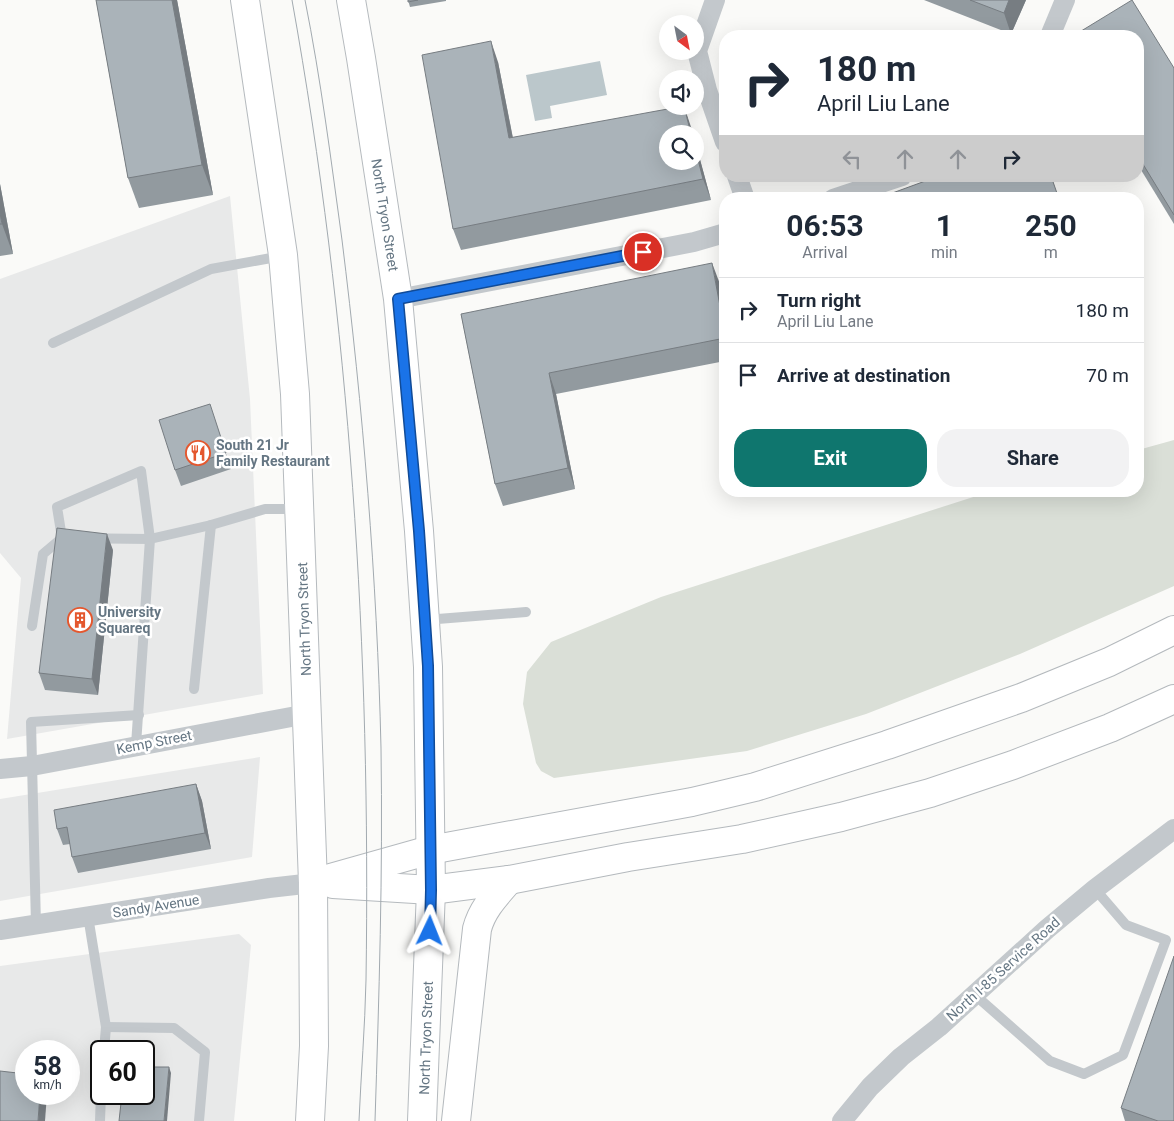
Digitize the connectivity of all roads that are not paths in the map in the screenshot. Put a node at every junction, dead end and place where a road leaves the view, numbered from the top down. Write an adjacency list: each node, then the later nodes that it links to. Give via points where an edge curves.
1 (245, 0): 10 (main road, North Tryon Street)
2 (351, 0): 11 (main road, North Tryon Street)
3 (715, 0): 6 (street, via 697,51)
4 (1065, 0): 5 (street)
5 (1052, 30)
6 (719, 126)
7 (884, 182): 8 (street)
8 (854, 192)
9 (719, 235): 11 (street)
10 (283, 255): 12 (lane, via 211,269); 13 (main road, North Tryon Street, via 295,394)
11 (398, 299): 18 (main road, North Tryon Street)
12 (53, 343)
13 (300, 509): 14 (lane, via 265,509); 23 (main road, North Tryon Street)
14 (211, 525): 16 (lane); 21 (lane)
15 (62, 538): 16 (lane); 16 (lane, via 57,507 141,471); 19 (lane, via 42,554)
16 (150, 539): 24 (lane)
17 (526, 612): 18 (lane)
18 (425, 620): 29 (main road, North Tryon Street)
19 (32, 626)
20 (1174, 630): 29 (main road, via 1109,662 1021,698 756,786 692,802)
21 (194, 689)
22 (1174, 699): 30 (main road, via 1110,728 921,796 742,839)
23 (307, 714): 25 (street, Kemp Street); 31 (main road, North Tryon Street)
24 (139, 715): 25 (lane); 27 (lane, via 31,722)
25 (136, 745): 27 (street, Kemp Street)
26 (2, 765): 27 (street, Kemp Street)
27 (32, 766): 35 (lane)
28 (1174, 828): 32 (street, North I-85 Service Road)
29 (430, 850): 31 (main road); 33 (main road, North Tryon Street)
30 (509, 880): 33 (main road); 45 (main road, via 490,902 478,929)
31 (313, 883): 33 (main road); 34 (street, Sandy Avenue); 43 (main road, North Tryon Street, via 314,1046)
32 (1095, 889): 37 (street, North I-85 Service Road); 37 (lane, via 1126,925 1166,940 1123,1054 1084,1074 1050,1062)
33 (431, 890): 44 (main road, North Tryon Street)
34 (88, 916): 35 (street, Sandy Avenue); 38 (lane)
35 (36, 925): 36 (street, Sandy Avenue)
36 (0, 930)
37 (974, 994): 46 (street, North I-85 Service Road, via 900,1057)
38 (106, 1027): 39 (lane); 42 (lane, via 174,1028 204,1052)
39 (105, 1040)
40 (101, 1105): 41 (lane)
41 (100, 1121)
42 (199, 1121)
43 (310, 1121)
44 (422, 1121)
45 (456, 1121)
46 (842, 1121)

